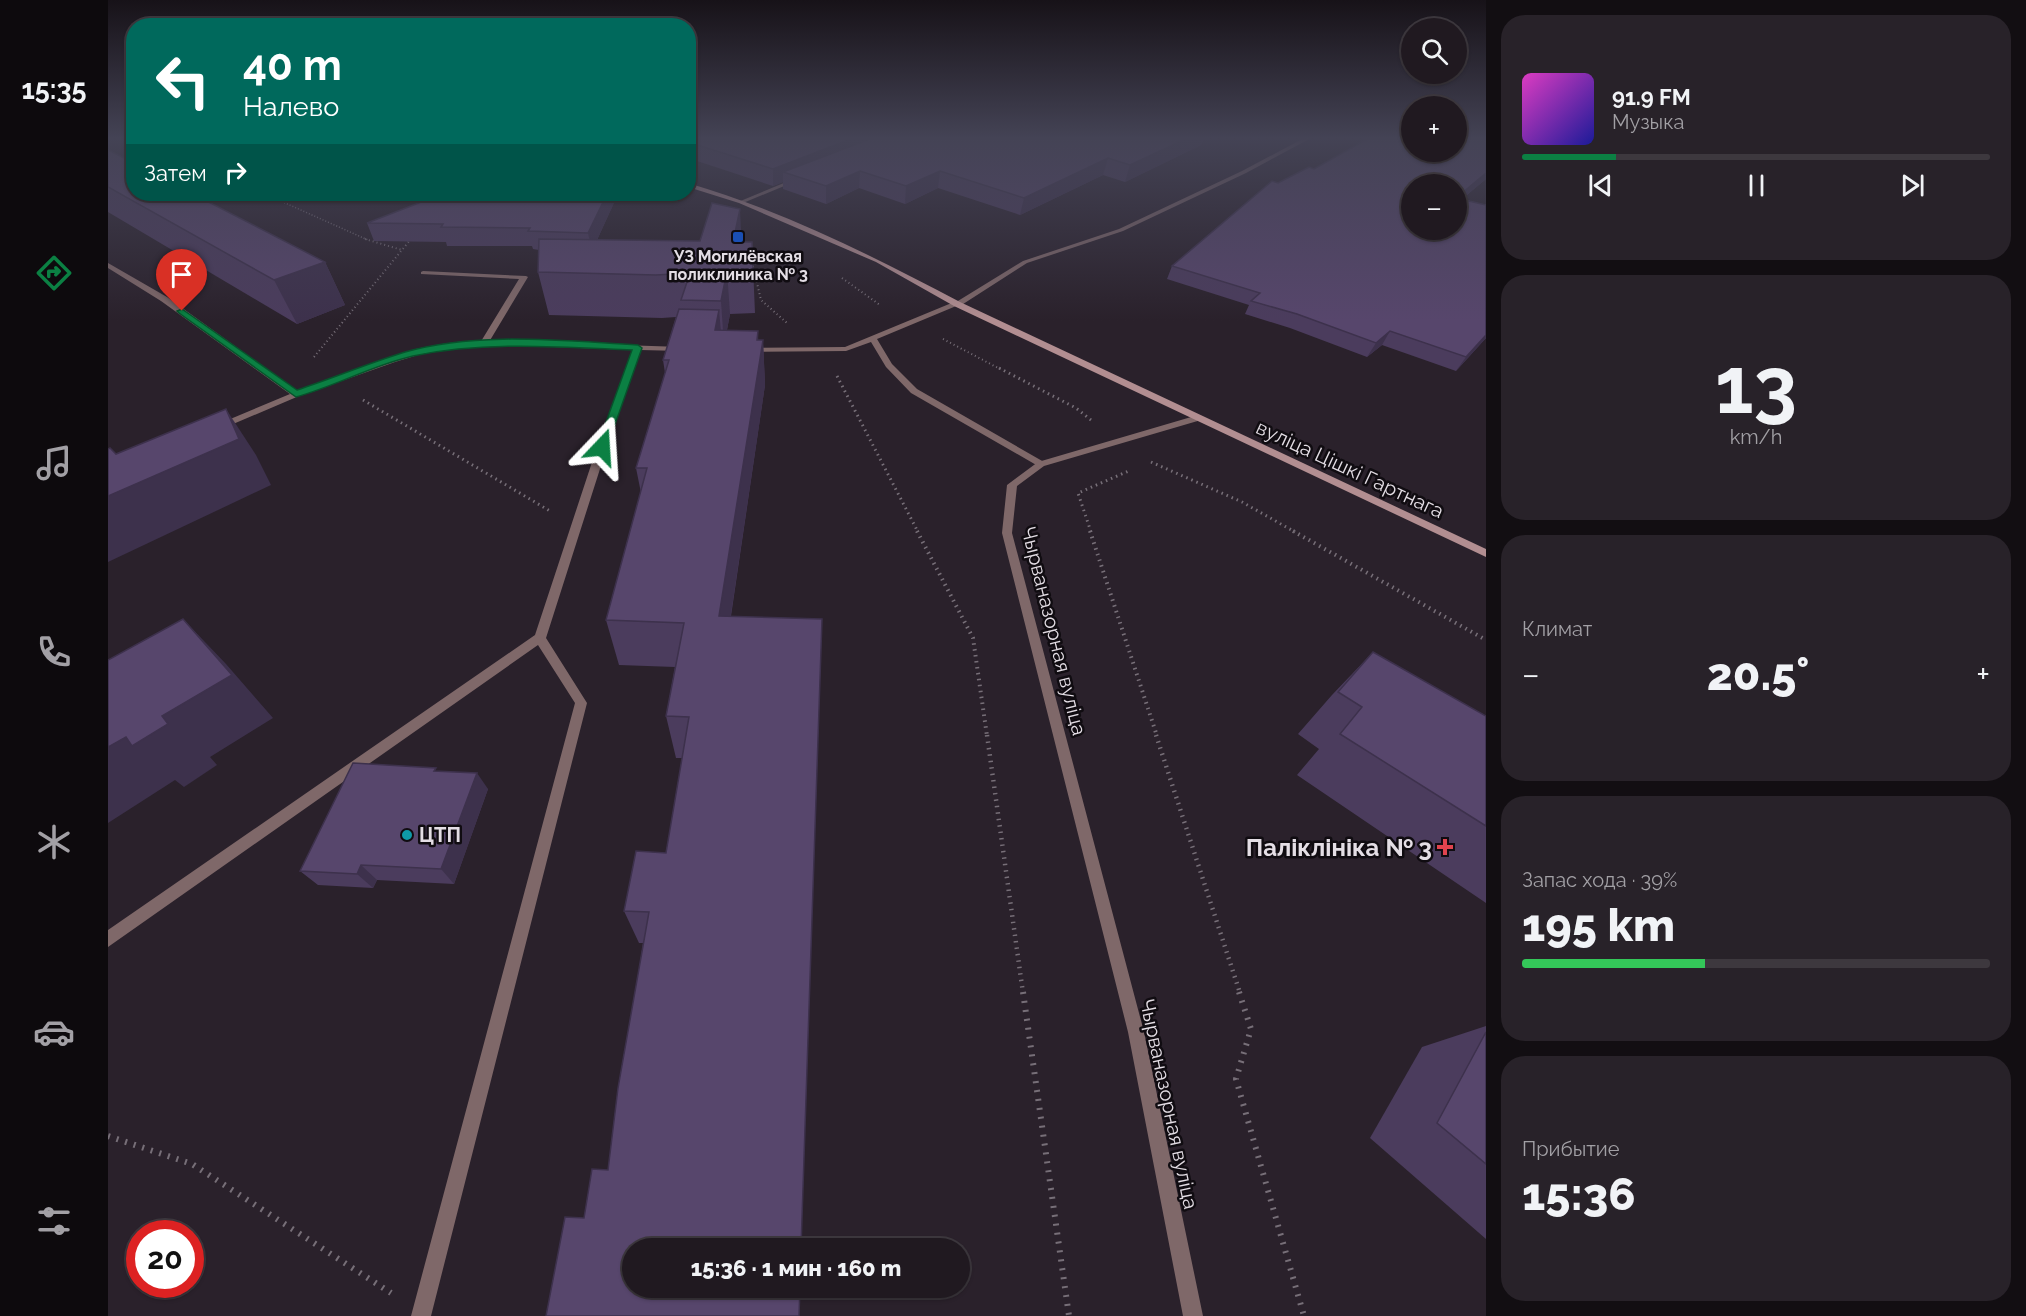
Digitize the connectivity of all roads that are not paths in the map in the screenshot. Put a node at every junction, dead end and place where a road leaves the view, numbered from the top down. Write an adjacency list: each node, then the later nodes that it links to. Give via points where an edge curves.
1 (730, 198): 4 (street)
2 (750, 198): 4 (street)
3 (1188, 198): 7 (street, via 1121,230 1025,262)
4 (741, 202): 7 (street, via 878,261)
5 (108, 265): 13 (street, via 164,298)
6 (423, 273): 9 (street, via 524,277)
7 (957, 304): 8 (street); 14 (street)
8 (872, 338): 12 (street, via 846,349); 16 (street, via 889,365 914,391)
9 (484, 343): 10 (street); 13 (street, via 408,354)
10 (638, 348): 11 (street); 18 (street)
11 (694, 349)
12 (740, 350)
13 (292, 391): 15 (street)
14 (1198, 418): 16 (street, Чырваназорная вуліца); 17 (street, вуліца Цішкі Гартнага)
15 (213, 430)
16 (1041, 464): 21 (street, Чырваназорная вуліца, via 1012,486 1006,533 1136,1032)
17 (1486, 553)
18 (540, 638): 19 (street); 20 (street, via 581,703)
19 (108, 939)
20 (421, 1315)
21 (1193, 1316)

